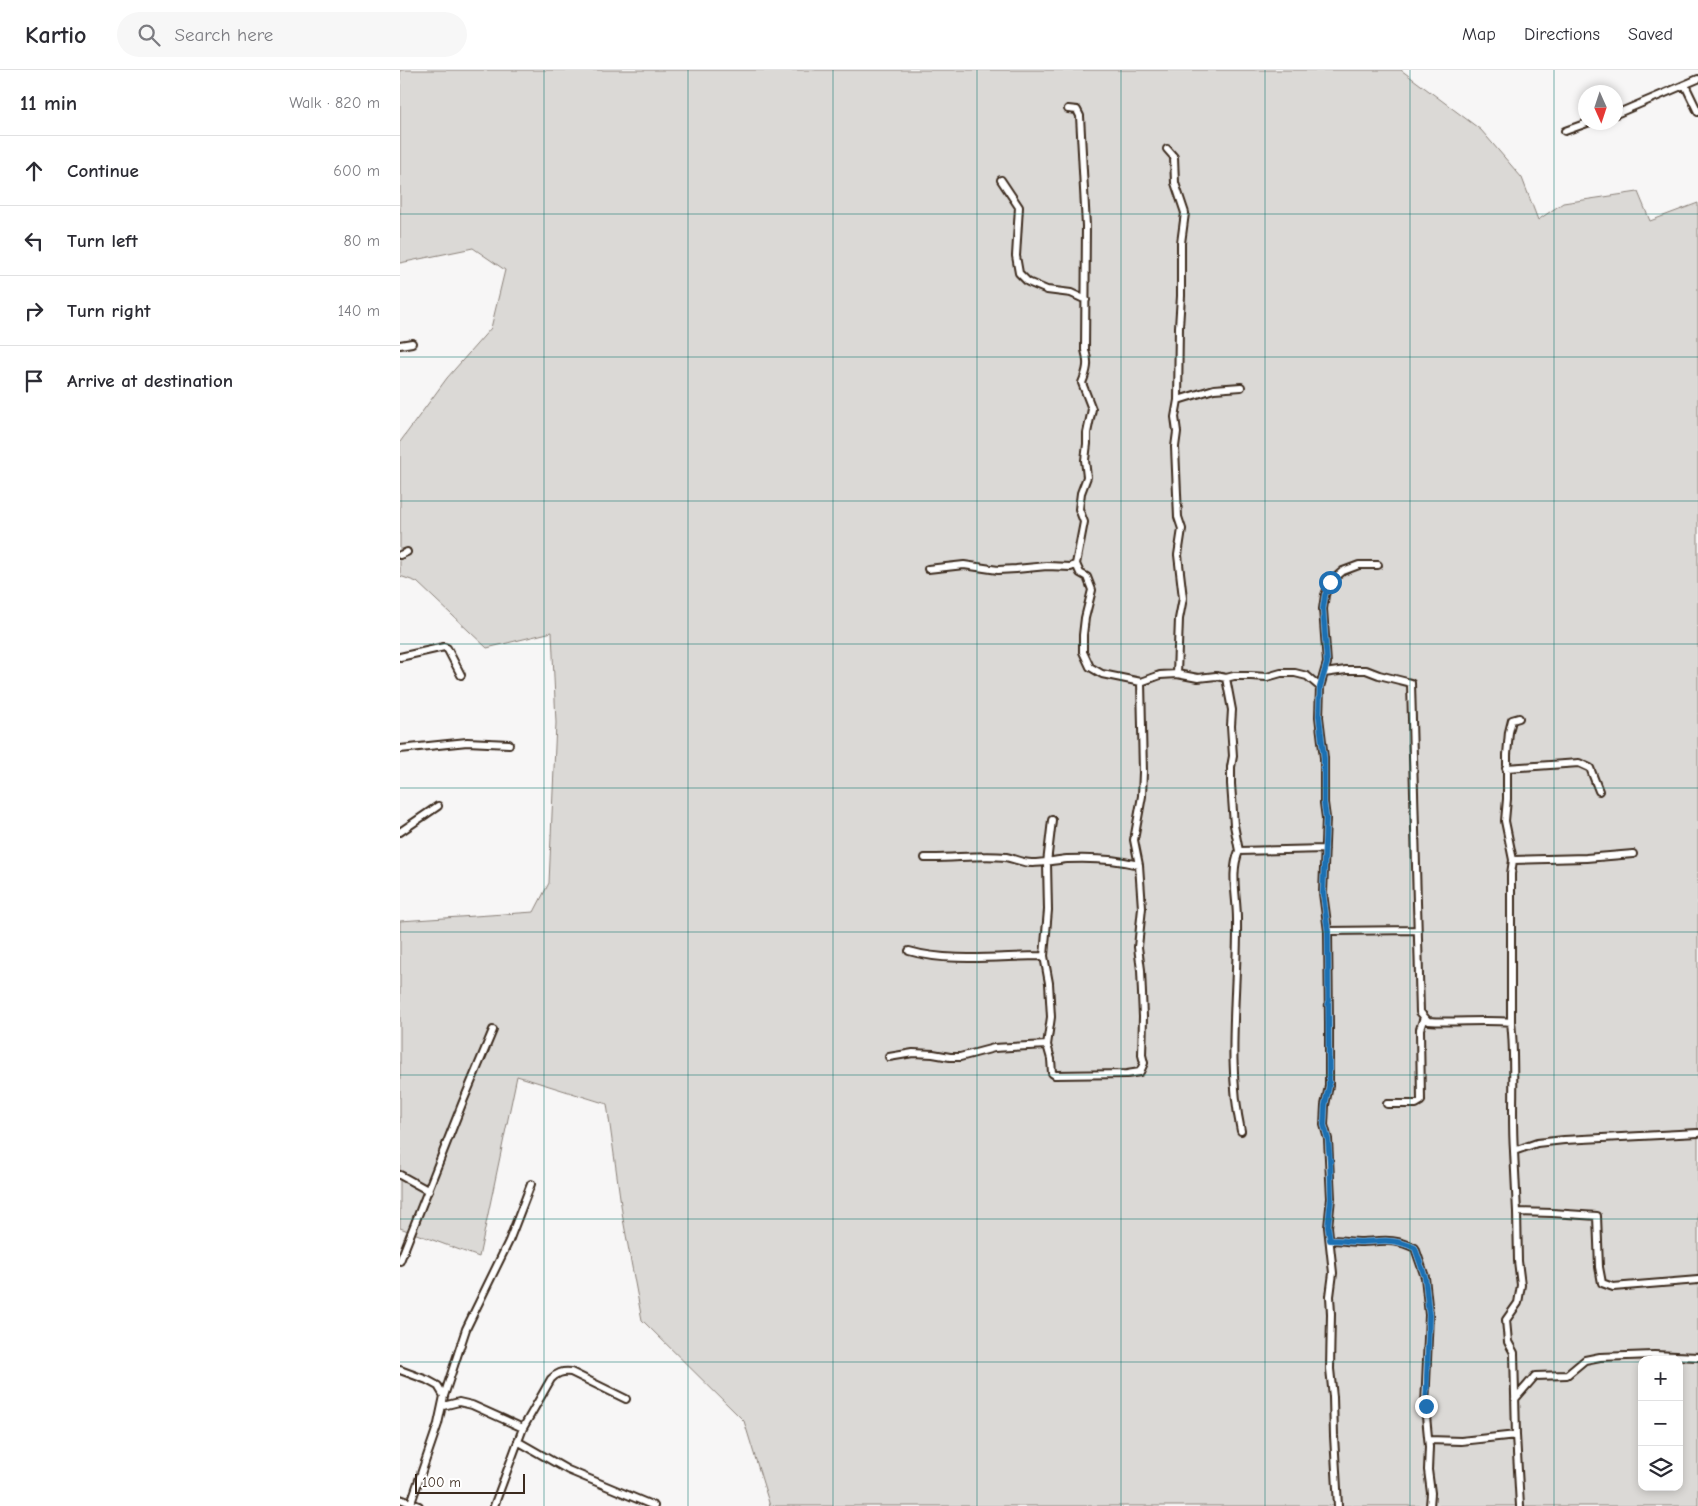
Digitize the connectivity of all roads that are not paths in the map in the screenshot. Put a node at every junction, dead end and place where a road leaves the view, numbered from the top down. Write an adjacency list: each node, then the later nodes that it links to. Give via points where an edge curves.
1 (1698, 79): 2 (street)
2 (1685, 85): 4 (street); 5 (street)
3 (1068, 109): 10 (street, via 1077,110 1080,116)
4 (1623, 111)
5 (1698, 112)
6 (1578, 126): 7 (street)
7 (1565, 131)
8 (1167, 149): 14 (street, via 1174,157 1175,183 1185,213 1181,243)
9 (1001, 180): 10 (street, via 1019,207 1016,256 1019,273 1041,288 1071,293)
10 (1086, 300): 17 (street, via 1085,350 1088,360 1082,383 1092,409 1085,460 1087,477 1079,509 1084,522)
11 (412, 343): 12 (street)
12 (400, 346)
13 (1241, 387): 14 (street, via 1214,389)
14 (1178, 400): 22 (street, via 1175,453 1178,517 1182,530 1178,555 1184,598 1179,619)
15 (407, 552): 16 (street)
16 (400, 555)
17 (1076, 564): 19 (street, via 1016,570 964,565); 25 (street, via 1080,573 1087,577 1092,590 1083,634 1084,652 1090,667 1102,674)
18 (1378, 565): 21 (street, via 1359,565 1343,571 1330,582 1323,609 1327,663)
19 (928, 568)
20 (400, 658): 23 (street, via 444,647)
21 (1324, 673): 26 (street); 42 (street, via 1366,670 1411,683)
22 (1177, 674): 24 (street); 25 (street, via 1160,675)
23 (462, 675)
24 (1226, 678): 26 (street, via 1295,673 1307,676); 36 (street, via 1232,710 1231,784)
25 (1141, 682): 41 (street, via 1144,772 1134,840)
26 (1320, 687): 35 (street)
27 (1519, 718): 30 (street, via 1512,720)
28 (509, 744): 29 (street, via 466,742)
29 (400, 749)
30 (1506, 768): 31 (street, via 1579,763 1590,768); 39 (street, via 1505,821)
31 (1600, 791)
32 (438, 806): 34 (street)
33 (1052, 820): 40 (street)
34 (400, 832)
35 (1325, 849): 36 (street); 43 (street, via 1323,893)
36 (1239, 851): 52 (street, via 1234,881 1237,918 1234,1067)
37 (1633, 854): 39 (street)
38 (925, 858): 40 (street, via 991,857)
39 (1513, 860): 47 (street)
40 (1046, 863): 41 (street, via 1065,859); 45 (street, via 1048,910)
41 (1139, 865): 49 (street, via 1142,908 1138,946 1144,1063 1140,1072 1055,1075)
42 (1417, 930): 43 (street); 46 (street, via 1420,1012)
43 (1328, 932): 59 (street, via 1329,1086 1324,1125 1330,1162)
44 (909, 951): 45 (street, via 964,957)
45 (1044, 956): 49 (street, via 1052,1017)
46 (1424, 1017): 47 (street, via 1428,1021); 51 (street, via 1420,1028 1420,1100 1416,1104)
47 (1512, 1022): 54 (street)
48 (493, 1030): 57 (street)
49 (1047, 1045): 50 (street, via 994,1048 950,1057 913,1053)
50 (889, 1057)
51 (1387, 1104)
52 (1240, 1131)
53 (1698, 1133): 54 (street, via 1564,1140 1537,1143)
54 (1514, 1151): 58 (street)
55 (400, 1174): 57 (street)
56 (531, 1184): 64 (street, via 509,1241 470,1318)
57 (429, 1191): 60 (street)
58 (1517, 1212): 61 (street, via 1597,1216 1602,1282 1613,1287); 66 (street, via 1521,1285 1518,1303 1506,1320 1508,1342 1514,1353)
59 (1330, 1240): 70 (street, via 1389,1240 1415,1248 1425,1277 1429,1315 1426,1400); 77 (street, via 1330,1369)
60 (400, 1261)
61 (1698, 1280)
62 (1698, 1357): 66 (street, via 1617,1355 1585,1360 1567,1375 1535,1376)
63 (400, 1370): 64 (street, via 438,1386)
64 (444, 1396): 67 (street)
65 (626, 1399): 68 (street, via 564,1371 551,1379)
66 (1515, 1399): 69 (street)
67 (443, 1406): 68 (street, via 458,1402 472,1405); 73 (street)
68 (523, 1428): 71 (street)
69 (1516, 1435): 70 (street, via 1461,1441); 79 (street)
70 (1429, 1440): 78 (street)
71 (519, 1442): 75 (street); 76 (street, via 568,1470)
72 (400, 1499): 73 (street)
73 (411, 1503): 74 (street)
74 (419, 1506)
75 (494, 1506)
76 (654, 1506)
77 (1338, 1506)
78 (1430, 1506)
79 (1520, 1506)

